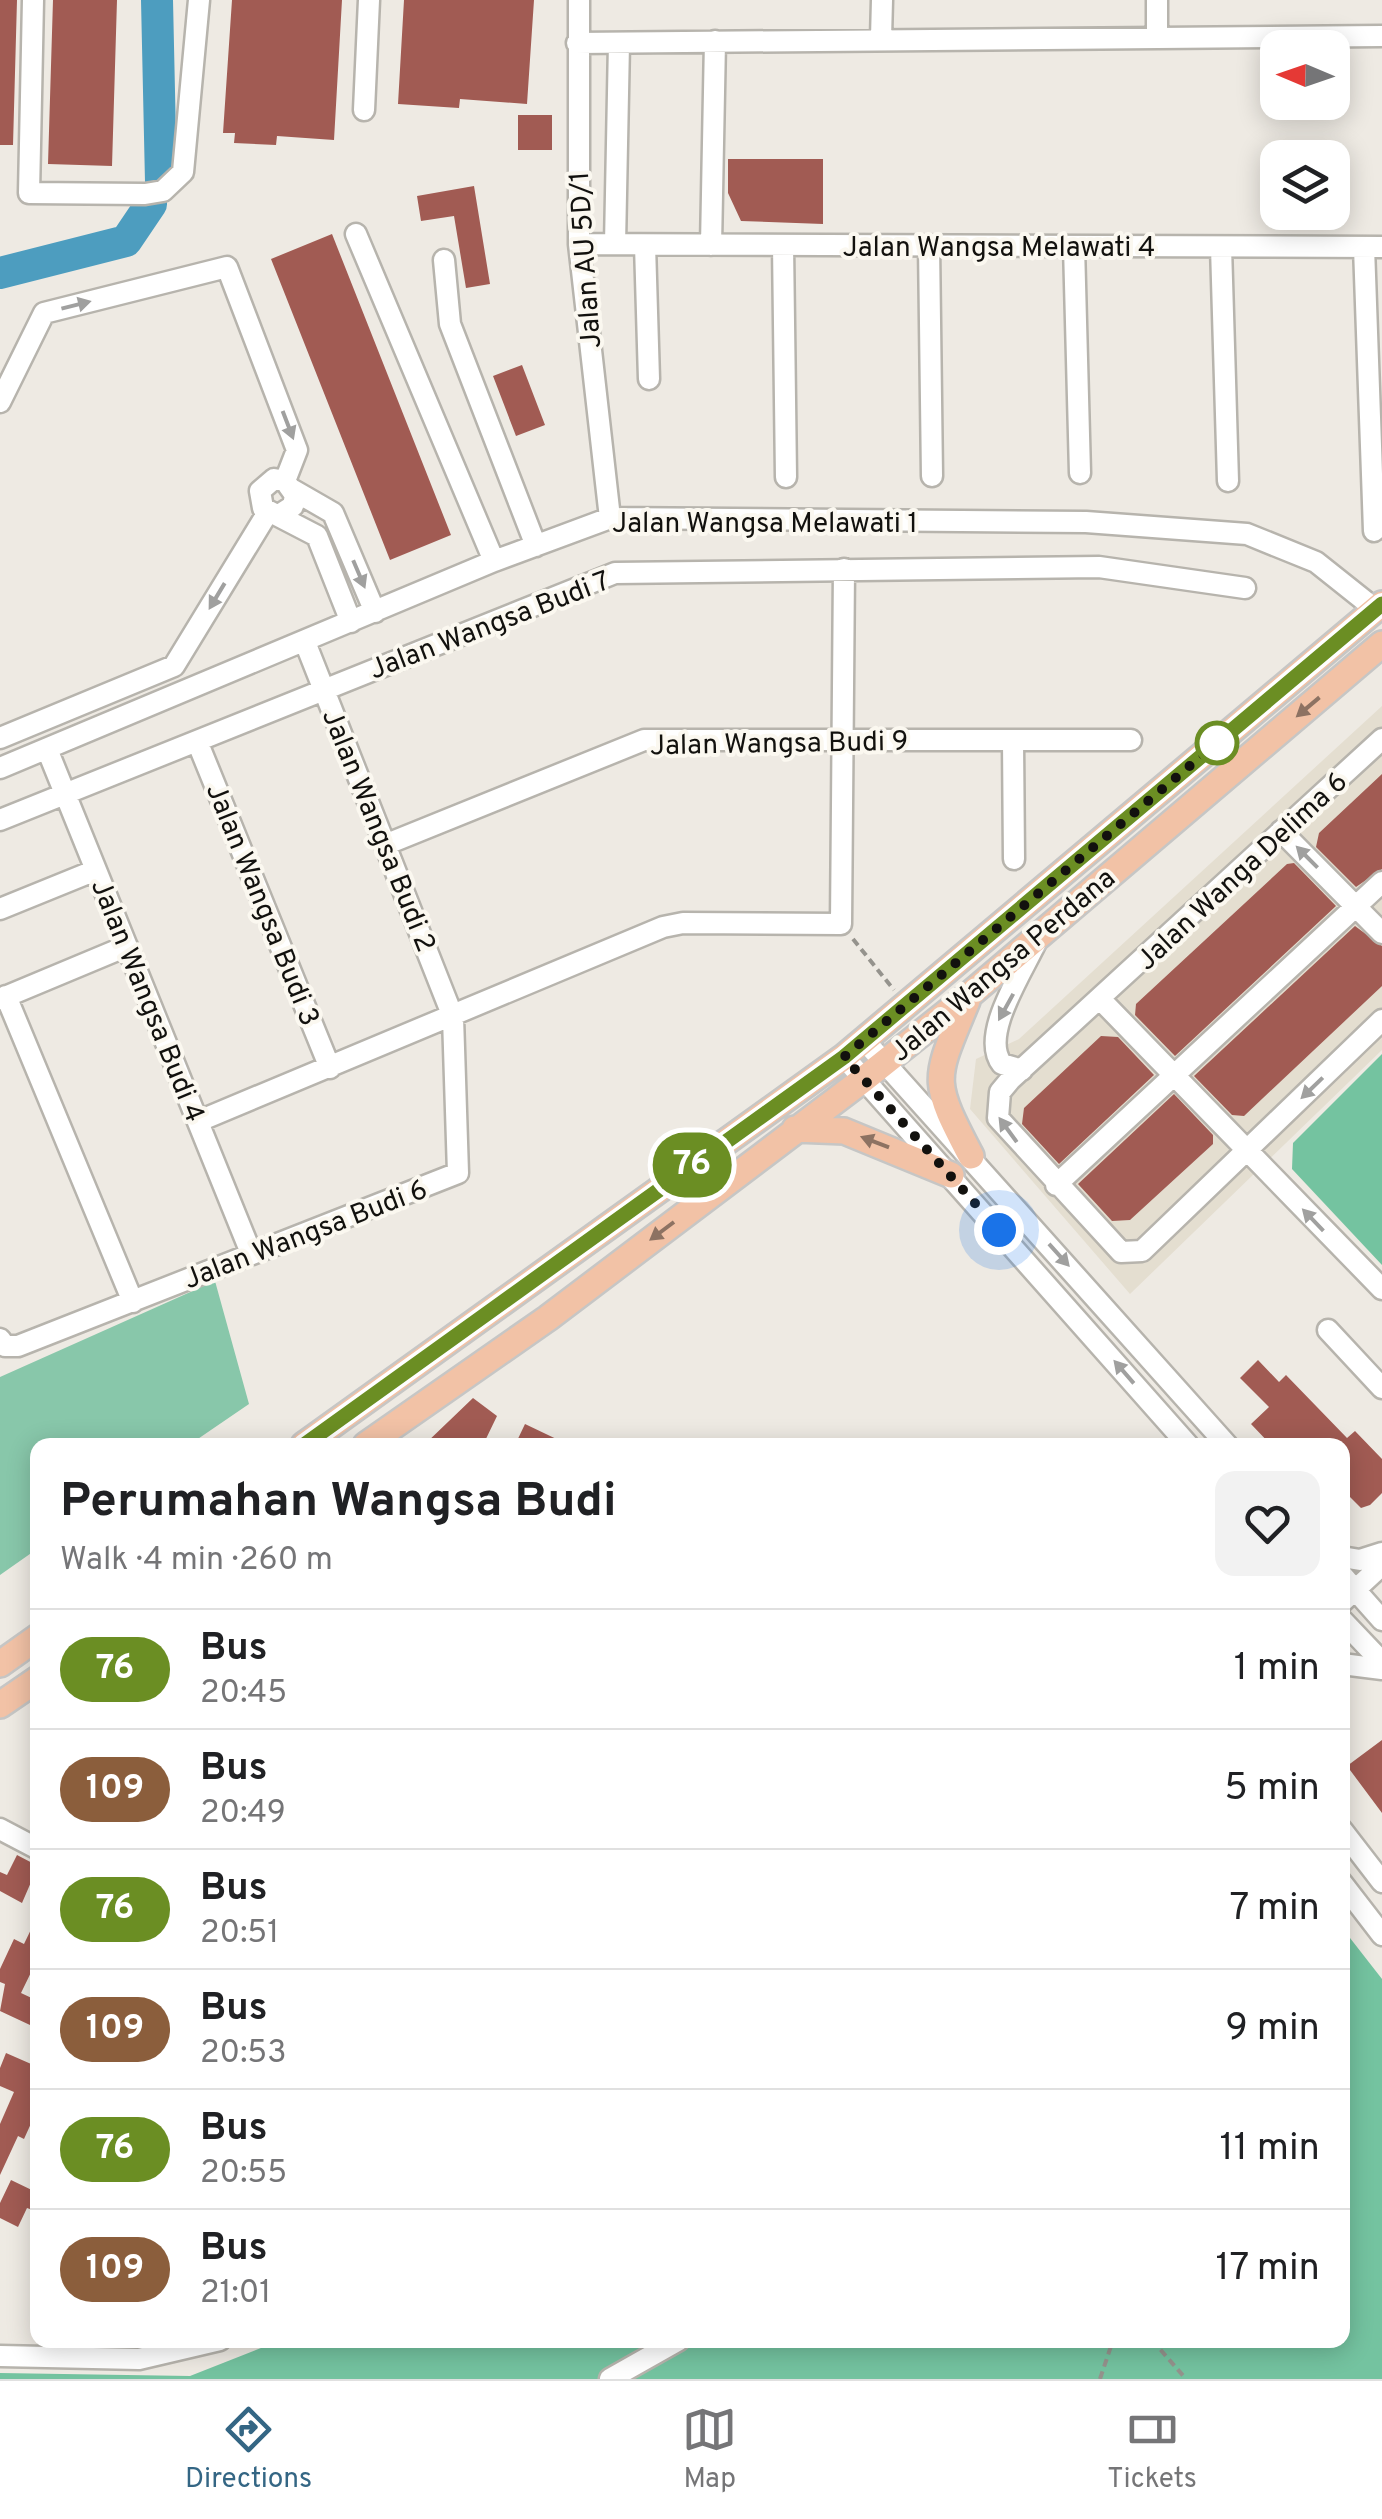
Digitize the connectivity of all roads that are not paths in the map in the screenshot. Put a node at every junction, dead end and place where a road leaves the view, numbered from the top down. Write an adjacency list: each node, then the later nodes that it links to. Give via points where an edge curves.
1 (33, 0): 2 (street, via 29,193 145,194 177,182 187,154)
2 (199, 0)
3 (370, 0): 13 (street)
4 (579, 0): 11 (street, Jalan AU 5D/1)
5 (882, 0): 8 (street)
6 (1157, 0): 9 (street)
7 (1382, 36): 9 (street)
8 (881, 38): 9 (street); 10 (street)
9 (1157, 38)
10 (715, 41): 12 (street); 18 (street)
11 (578, 43): 12 (street); 15 (street, Jalan AU 5D/1)
12 (619, 43): 16 (street)
13 (364, 110)
14 (356, 234): 38 (street)
15 (580, 244): 16 (street, Jalan Wangsa Melawati 4); 33 (street, Jalan AU 5D/1)
16 (615, 244): 17 (street, Jalan Wangsa Melawati 4)
17 (644, 244): 18 (street, Jalan Wangsa Melawati 4); 25 (street)
18 (711, 245): 19 (street, Jalan Wangsa Melawati 4)
19 (783, 245): 20 (street, Jalan Wangsa Melawati 4); 29 (street)
20 (930, 246): 21 (street, Jalan Wangsa Melawati 4); 28 (street)
21 (1074, 246): 22 (street, Jalan Wangsa Melawati 4); 27 (street)
22 (1221, 246): 23 (street, Jalan Wangsa Melawati 4); 30 (street)
23 (1373, 247): 34 (street)
24 (444, 260): 36 (street, via 450,324)
25 (648, 379)
26 (0, 402): 31 (street, one-way to 31, via 44,312 227,267 297,450)
27 (1080, 473)
28 (932, 476)
29 (786, 478)
30 (1228, 481)
31 (289, 486): 32 (street, via 293,506); 32 (street, via 274,480 260,491 260,503); 35 (street, via 333,513)
32 (274, 514): 37 (street, via 317,536); 47 (street, one-way to 47, via 174,666)
33 (610, 518): 36 (street, Jalan Wangsa Melawati 1); 41 (street, Jalan Wangsa Melawati 1, via 1086,522 1247,534 1316,562)
34 (1374, 531)
35 (344, 540): 37 (street); 42 (street, one-way to 42)
36 (536, 546): 38 (street, Jalan Wangsa Melawati 1)
37 (322, 548): 43 (street)
38 (494, 561): 42 (street, Jalan Wangsa Melawati 1)
39 (844, 569): 40 (street, Jalan Wangsa Budi 7, via 1099,567); 46 (street, Jalan Wangsa Budi 7, via 615,572); 48 (street)
40 (1246, 588)
41 (1379, 607): 72 (main road, Jalan Wangsa Perdana)
42 (375, 612): 43 (street, Jalan Wangsa Melawati 1)
43 (348, 613): 44 (street, Jalan Wangsa Melawati 1, via 330,632)
44 (306, 642): 46 (street, Jalan Wangsa Budi 2); 53 (street, Jalan Wangsa Melawati 1)
45 (1382, 644): 64 (main road, Jalan Wangsa Perdana, one-way to 64)
46 (324, 689): 51 (street, Jalan Wangsa Budi 7); 58 (street, Jalan Wangsa Budi 2)
47 (0, 738)
48 (844, 740): 52 (street, Jalan Wangsa Budi 9); 58 (street, Jalan Wangsa Budi 9, via 644,740); 70 (street, via 841,924 674,924)
49 (1131, 740): 52 (street, Jalan Wangsa Budi 9)
50 (1382, 740): 57 (street, Jalan Wanga Delima 6)
51 (197, 741): 55 (street, Jalan Wangsa Budi 7); 74 (street, Jalan Wangsa Budi 3)
52 (1013, 741): 59 (street)
53 (47, 748): 54 (street, Jalan Wangsa Melawati 1); 55 (street, Jalan Wangsa Budi 4)
54 (0, 768)
55 (65, 793): 56 (street, Jalan Wangsa Budi 7); 60 (street, Jalan Wangsa Budi 4)
56 (0, 820)
57 (1281, 831): 62 (street, one-way to 57); 69 (street, Jalan Wanga Delima 6)
58 (387, 844): 70 (street, Jalan Wangsa Budi 2)
59 (1014, 859)
60 (96, 870): 63 (street); 66 (street, Jalan Wangsa Budi 4)
61 (1382, 882): 62 (street)
62 (1357, 906): 65 (street); 76 (street)
63 (0, 909)
64 (1040, 931): 67 (main road, Jalan Wangsa Perdana); 75 (street, one-way to 75, via 992,1042 1002,1064)
65 (1382, 932)
66 (127, 946): 68 (street); 78 (street, Jalan Wangsa Budi 4)
67 (968, 996): 73 (main road, Jalan Wangsa Perdana); 81 (main road, via 940,1066 940,1098)
68 (3, 998): 86 (street)
69 (1101, 1000): 75 (street, Jalan Wanga Delima 6); 76 (street)
70 (453, 1017): 74 (street); 84 (street, Jalan Wangsa Budi 6, via 458,1174)
71 (1382, 1020): 80 (street, one-way to 80)
72 (854, 1048): 73 (street); 77 (street); 90 (main road, Jalan Wangsa Perdana)
73 (884, 1062): 77 (main road, Jalan Wangsa Perdana); 81 (street)
74 (330, 1068): 78 (street)
75 (1022, 1070): 83 (street, Jalan Wanga Delima 6, one-way to 75, via 998,1118 1000,1092)
76 (1176, 1077): 80 (street); 83 (street)
77 (864, 1079): 79 (main road, Jalan Wangsa Perdana); 82 (street)
78 (199, 1121): 84 (street, Jalan Wangsa Budi 4)
79 (795, 1129): 82 (main road, one-way to 79, via 844,1131); 91 (main road, Jalan Wangsa Perdana, one-way to 91, via 548,1318)
80 (1246, 1150): 83 (street, Jalan Wanga Delima 6, via 1142,1251 1121,1252); 85 (street, one-way to 80)
81 (971, 1156): 93 (street, one-way to 93)
82 (951, 1175): 92 (street, one-way to 82)
83 (1056, 1185)
84 (250, 1253): 86 (street, Jalan Wangsa Budi 6)
85 (1382, 1289)
86 (133, 1302): 88 (street, Jalan Wangsa Budi 6, via 18,1346)
87 (1328, 1330): 89 (street)
88 (3, 1343)
89 (1382, 1388)
90 (314, 1438)
91 (376, 1438)
92 (1182, 1438)
93 (1222, 1438)
94 (1382, 1553): 95 (street)
95 (1350, 1558)
96 (1382, 1565): 97 (street)
97 (1350, 1587)
98 (1350, 1591): 99 (street)
99 (1381, 1616): 100 (street)
100 (1350, 1631)
101 (1350, 1635): 105 (street)
102 (30, 1643): 103 (main road)
103 (0, 1664)
104 (1350, 1664): 105 (street)
105 (1382, 1666)
106 (30, 1685): 107 (main road)
107 (0, 1706)
108 (0, 1829): 110 (street)
109 (1350, 1840): 111 (street)
110 (30, 1845)
111 (1382, 1882)
112 (1350, 1893): 113 (street)
113 (1382, 1935)
114 (186, 2348): 116 (street, via 139,2359)
115 (666, 2348): 117 (street)
116 (0, 2356)
117 (610, 2379)

